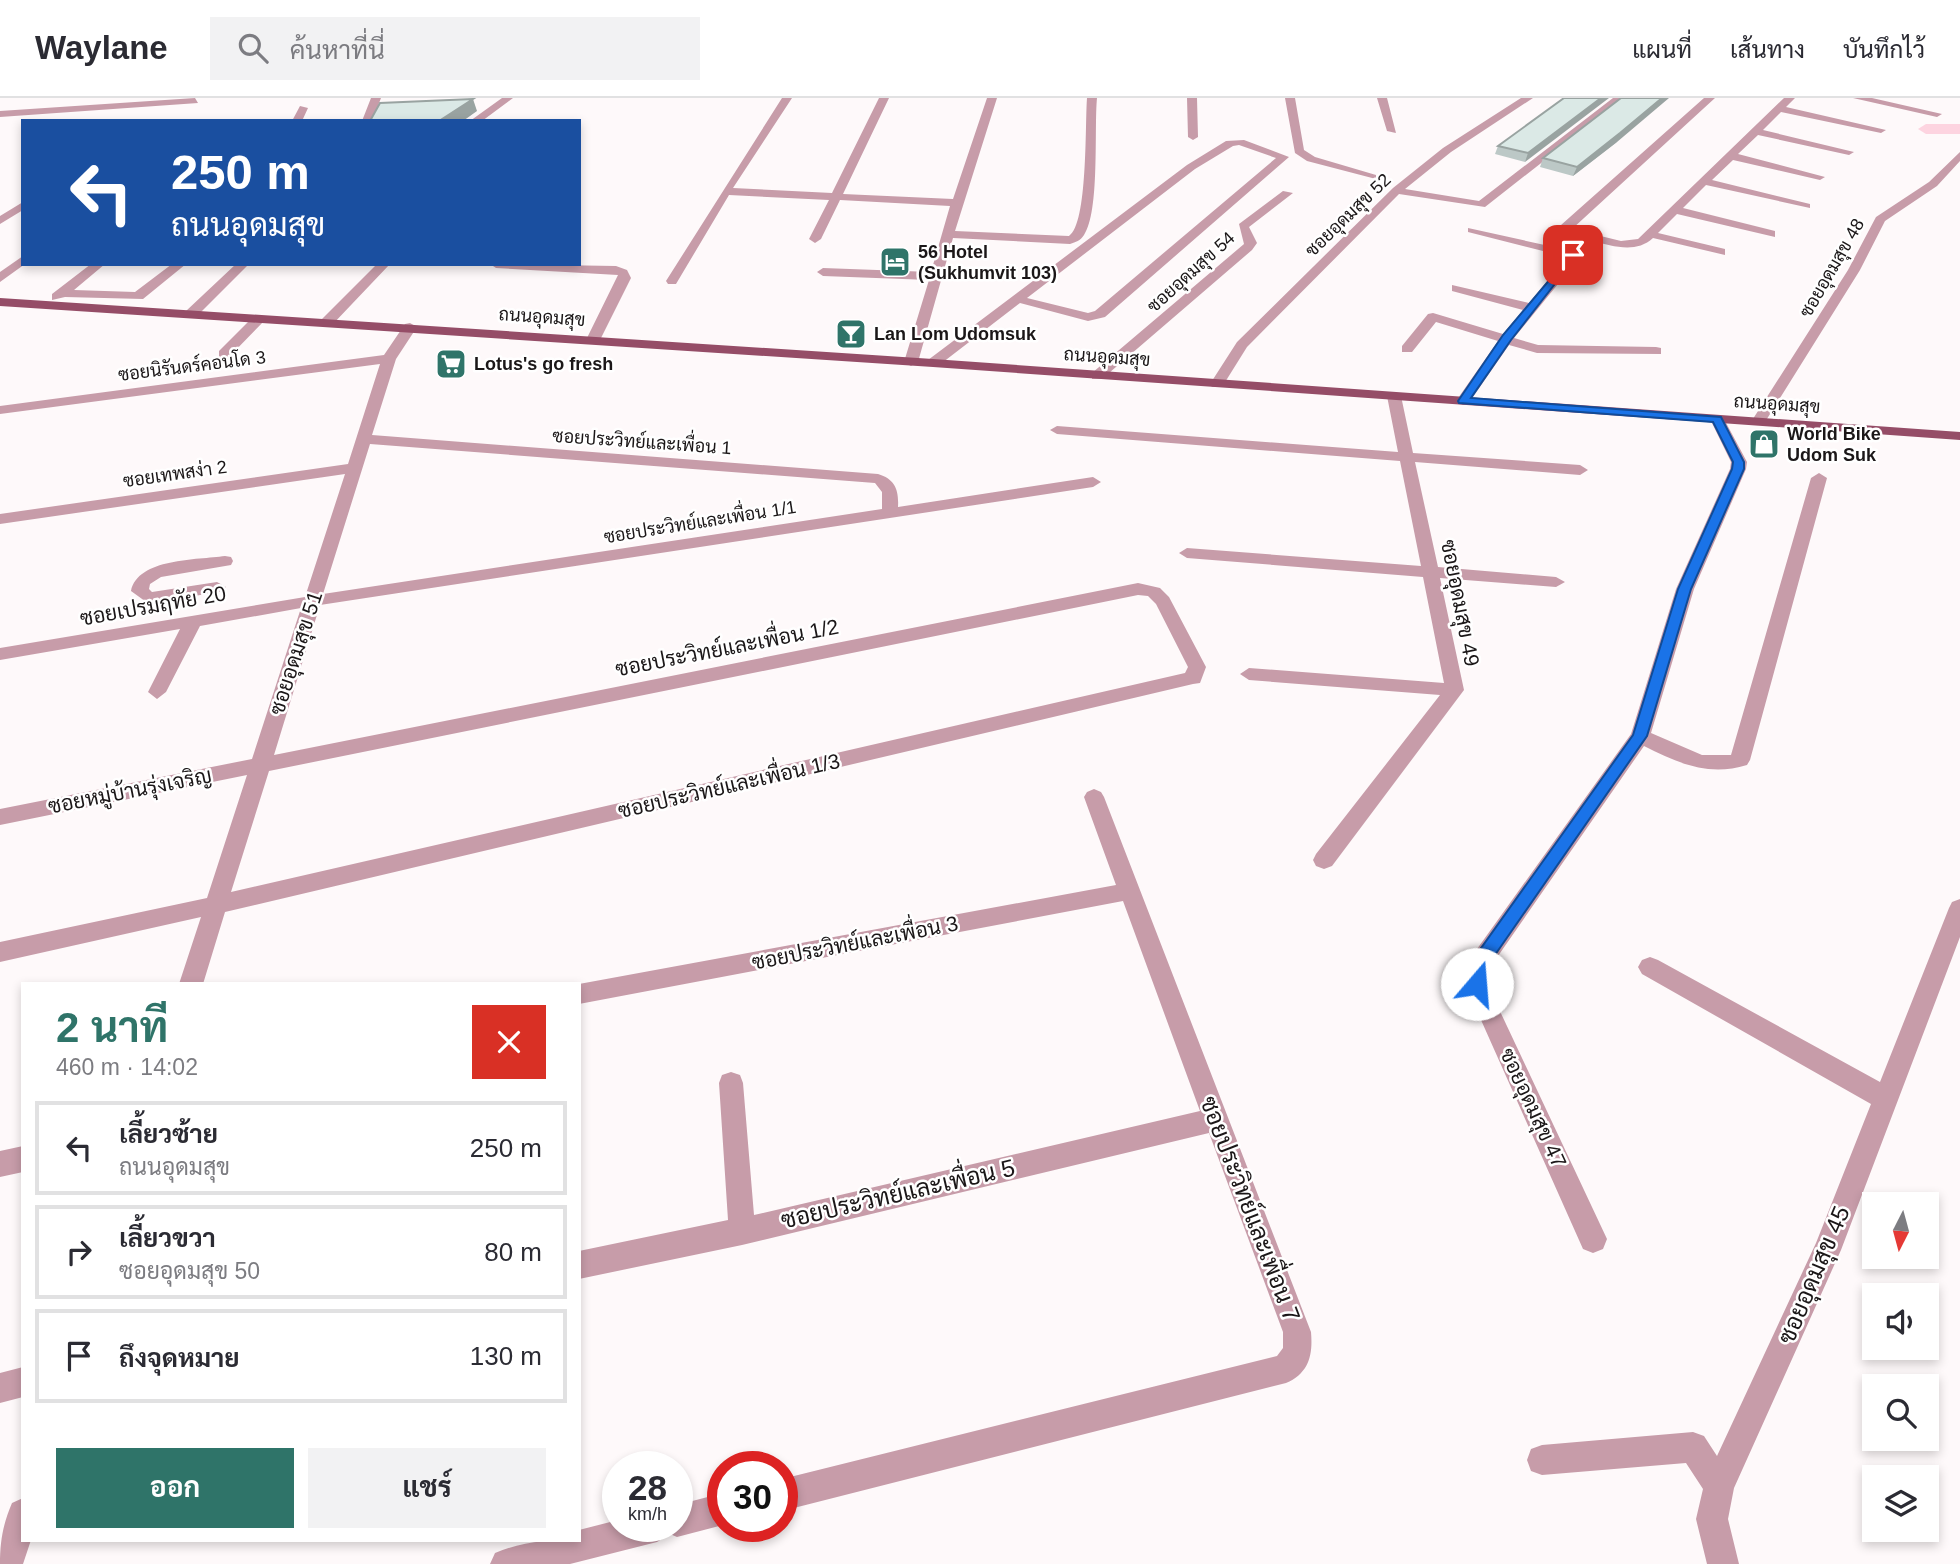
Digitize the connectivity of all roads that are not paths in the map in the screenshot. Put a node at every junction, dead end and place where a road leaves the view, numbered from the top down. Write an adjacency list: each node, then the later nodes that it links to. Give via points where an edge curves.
1 (376, 98): 21 (street)
2 (508, 98): 22 (street)
3 (787, 98): 34 (street)
4 (884, 98): 36 (street)
5 (992, 98): 37 (street)
6 (1092, 98): 43 (street, via 1086,192 1081,232 1076,237)
7 (1192, 98): 26 (street)
8 (1290, 98): 30 (street, via 1299,151 1311,159)
9 (1382, 98): 24 (street)
10 (1528, 98): 33 (street, ซอยอุดมสุข 52, via 1447,150)
11 (1619, 98): 33 (street, via 1481,205)
12 (1710, 98): 47 (street, via 1565,227)
13 (1790, 98): 17 (street)
14 (1858, 98): 19 (street)
15 (195, 101): 18 (street)
16 (303, 108): 20 (street)
17 (1780, 109): 23 (street); 25 (street)
18 (0, 114)
19 (1937, 114)
20 (298, 119)
21 (368, 119)
22 (478, 119)
23 (1881, 130)
24 (1392, 131)
25 (1757, 132): 27 (street); 29 (street)
26 (1193, 137)
27 (1849, 152)
28 (1960, 155): 84 (street, ซอยอุดมสุข 48, via 1933,184 1880,219 1854,270)
29 (1731, 156): 31 (street); 32 (street)
30 (1372, 177)
31 (1820, 177)
32 (1706, 182): 39 (street); 40 (street)
33 (1397, 190): 79 (street, ซอยอุดมสุข 52, via 1242,345)
34 (726, 191): 36 (street); 59 (street)
35 (1287, 193): 78 (street, ซอยอุดมสุข 54, via 1243,226 1251,243 1248,247)
36 (836, 196): 37 (street); 46 (street)
37 (957, 203): 43 (street)
38 (21, 206): 41 (street)
39 (1807, 206)
40 (1676, 210): 44 (street); 45 (street)
41 (0, 221)
42 (1472, 230): 49 (street)
43 (948, 234): 57 (street)
44 (1650, 234): 47 (street, via 1633,245); 48 (street)
45 (1772, 234)
46 (815, 239)
47 (1589, 239): 49 (street)
48 (1721, 252)
49 (1573, 255): 65 (street)
50 (21, 262): 58 (street)
51 (96, 266): 61 (street)
52 (177, 266): 61 (street, via 138,296)
53 (241, 266): 66 (street)
54 (382, 266): 68 (street)
55 (536, 266): 71 (street, via 623,273 625,278)
56 (824, 272): 57 (street)
57 (934, 276): 76 (street)
58 (0, 278)
59 (672, 281)
60 (1456, 288): 65 (street)
61 (62, 293): 64 (street)
62 (1018, 299): 62 (street, via 1191,167 1230,143 1284,157 1100,314 1088,317); 77 (street)
63 (0, 302): 64 (main road, ถนนอุดมสุข)
64 (47, 304): 66 (main road, ถนนอุดมสุข)
65 (1531, 308): 70 (street)
66 (191, 314): 67 (main road, ถนนอุดมสุข)
67 (260, 318): 68 (main road, ถนนอุดมสุข); 74 (street)
68 (327, 322): 69 (main road, ถนนอุดมสุข)
69 (410, 327): 71 (main road, ถนนอุดมสุข); 75 (street, ซอยอุดมสุข 51)
70 (1507, 338): 72 (street, via 1433,317); 73 (street, via 1558,351); 81 (street)
71 (593, 340): 76 (main road, ถนนอุดมสุข)
72 (1406, 349)
73 (1656, 351)
74 (224, 354)
75 (389, 359): 82 (street, ซอยนิรันดร์คอนโด 3); 87 (street, ซอยอุดมสุข 51)
76 (911, 362): 77 (main road, ถนนอุดมสุข)
77 (933, 363): 78 (main road, ถนนอุดมสุข)
78 (1097, 376): 79 (main road, ถนนอุดมสุข)
79 (1217, 384): 80 (main road, ถนนอุดมสุข)
80 (1394, 396): 81 (main road, ถนนอุดมสุข); 88 (street, ซอยอุดมสุข 49)
81 (1463, 401): 83 (main road, ถนนอุดมสุข)
82 (0, 410)
83 (1717, 419): 84 (main road, ถนนอุดมสุข); 106 (street, ซอยอุดมสุข 47, via 1739,462 1738,469 1685,589)
84 (1758, 422): 86 (main road, ถนนอุดมสุข)
85 (1057, 430): 88 (street)
86 (1960, 436)
87 (364, 439): 89 (street, ซอยอุดมสุข 51); 93 (street, ซอยประวิทย์และเพื่อน 1, via 877,480 891,490)
88 (1408, 457): 90 (street); 96 (street, ซอยอุดมสุข 49)
89 (355, 468): 94 (street, ซอยเทพสง่า 2); 99 (street, ซอยอุดมสุข 51)
90 (1580, 470)
91 (1819, 478): 106 (street, via 1740,760 1726,766 1706,764)
92 (1093, 482): 93 (street, ซอยประวิทย์และเพื่อน 1/1)
93 (890, 512): 99 (street, ซอยประวิทย์และเพื่อน 1/1)
94 (0, 519)
95 (1187, 552): 96 (street)
96 (1431, 574): 97 (street); 104 (street, ซอยอุดมสุข 49)
97 (1556, 582)
98 (217, 587): 98 (street, via 226,555 156,572 142,581 141,591 149,597); 100 (street)
99 (312, 601): 100 (street, ซอยเปรมฤทัย 20); 107 (street, ซอยอุดมสุข 51)
100 (201, 621): 102 (street, ซอยเปรมฤทัย 20); 105 (street)
101 (1180, 633): 107 (street, ซอยประวิทย์และเพื่อน 1/2, via 1163,601 1154,592 1138,589); 112 (street, ซอยประวิทย์และเพื่อน 1/3, via 1197,667 1193,678)
102 (0, 654)
103 (1249, 674): 104 (street)
104 (1455, 690): 110 (street, ซอยอุดมสุข 49)
105 (157, 692)
106 (1640, 736): 124 (street, ซอยอุดมสุข 47, via 1480,963 1477,984)
107 (260, 765): 109 (street, ซอยหมู่บ้านรุ่งเจริญ); 112 (street, ซอยอุดมสุข 51)
108 (1094, 797): 111 (street, ซอยประวิทย์และเพื่อน 7)
109 (0, 817)
110 (1324, 860)
111 (1130, 891): 117 (street, ซอยประวิทย์และเพื่อน 3); 120 (street, ซอยประวิทย์และเพื่อน 7)
112 (216, 905): 114 (street); 116 (street, ซอยอุดมสุข 51)
113 (1960, 908): 119 (street, ซอยอุดมสุข 45)
114 (0, 952)
115 (1650, 967): 119 (street)
116 (192, 982)
117 (581, 994)
118 (731, 1083): 123 (street)
119 (1886, 1099): 129 (street, ซอยอุดมสุข 45, via 1827,1250)
120 (1217, 1119): 123 (street, ซอยประวิทย์และเพื่อน 5); 130 (street, ซอยประวิทย์และเพื่อน 7, via 1297,1332 1298,1353 1286,1368)
121 (21, 1159): 122 (street)
122 (0, 1164)
123 (742, 1231): 125 (street, ซอยประวิทย์และเพื่อน 5)
124 (1593, 1239)
125 (581, 1265)
126 (21, 1383): 127 (street)
127 (0, 1388)
128 (1542, 1460): 129 (street, via 1693,1447)
129 (1719, 1486): 135 (street, ซอยอุดมสุข 45, via 1712,1518)
130 (798, 1490)
131 (21, 1520): 133 (street)
132 (602, 1540): 134 (street)
133 (7, 1564)
134 (506, 1564)
135 (1723, 1564)

